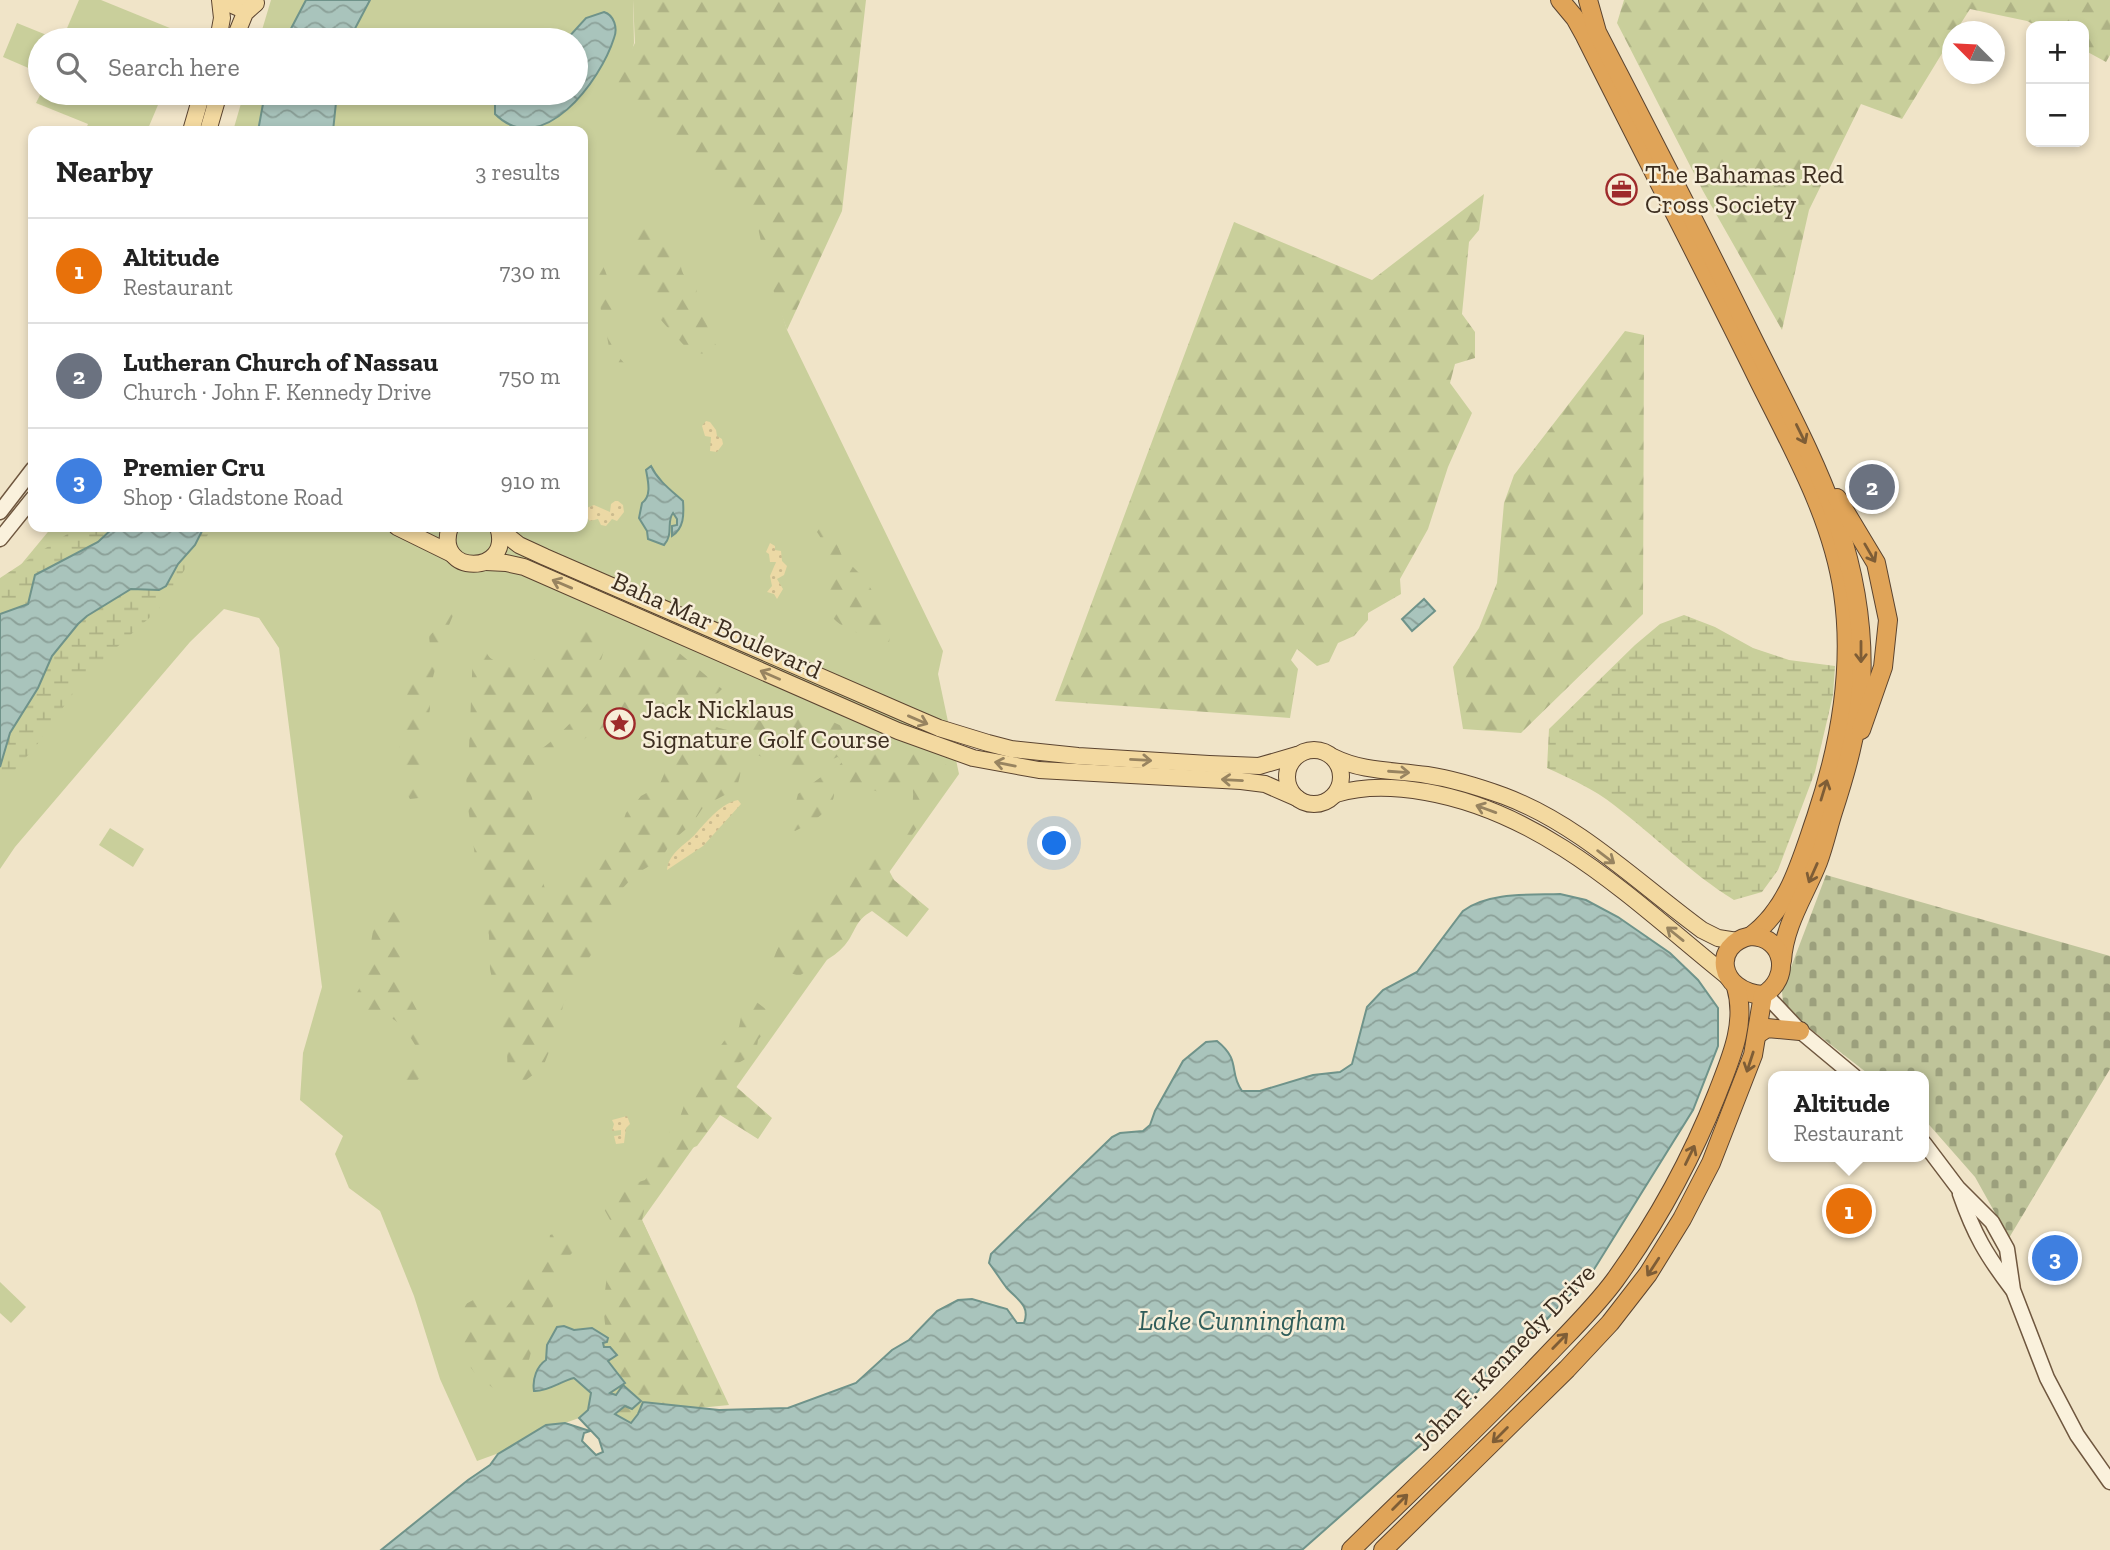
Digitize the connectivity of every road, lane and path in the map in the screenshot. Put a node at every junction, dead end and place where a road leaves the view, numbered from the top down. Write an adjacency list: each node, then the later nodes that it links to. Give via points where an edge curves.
1 (221, 0): 5 (main road, via 239,8); 6 (main road)
2 (1560, 0): 29 (highway, John F. Kennedy Drive, one-way to 2, via 1772,918 1789,888 1835,751 1846,651 1837,560 1810,484 1720,300 1580,27)
3 (1588, 0): 8 (highway)
4 (1599, 0): 8 (highway)
5 (258, 2): 7 (main road, via 245,13)
6 (220, 28)
7 (239, 28)
8 (1597, 32): 13 (highway, one-way to 13)
9 (199, 105): 11 (main road)
10 (216, 105): 12 (main road)
11 (192, 126)
12 (209, 126)
13 (1821, 475): 26 (highway, one-way to 26, via 1848,557 1861,621 1861,691); 26 (highway, one-way to 26, via 1876,563 1888,620 1883,667)
14 (28, 476): 16 (main road)
15 (28, 504): 21 (main road)
16 (0, 512)
17 (407, 532): 22 (main road)
18 (449, 532): 22 (main road)
19 (499, 532): 23 (main road, via 498,548)
20 (503, 532): 24 (main road, Baha Mar Boulevard, one-way to 24, via 545,558 888,707 975,739 1043,753 1209,764 1258,765)
21 (0, 539)
22 (452, 554): 23 (main road, Baha Mar Boulevard, via 468,564)
23 (486, 562): 28 (main road, Baha Mar Boulevard, one-way to 23, via 1265,784 1241,780 1039,770 951,752 524,567)
24 (1297, 755): 25 (main road, via 1315,749); 28 (main road, via 1287,777)
25 (1333, 757): 27 (main road, via 1342,775); 29 (main road, one-way to 29, via 1362,768 1455,781 1526,805 1586,841 1702,930 1717,938)
26 (1847, 768): 30 (highway, one-way to 30, via 1818,861 1786,934)
27 (1336, 794): 28 (main road, via 1317,804); 32 (main road, one-way to 27, via 1580,858 1508,817 1416,791 1363,788)
28 (1297, 798)
29 (1744, 938): 30 (highway, via 1762,937 1772,942); 32 (highway, John F. Kennedy Drive, via 1726,957)
30 (1782, 961): 31 (highway)
31 (1778, 980): 33 (highway); 34 (main road)
32 (1732, 982): 33 (highway, via 1747,993); 46 (highway, John F. Kennedy Drive, one-way to 32, via 1518,1386 1597,1302 1631,1257 1682,1171 1715,1098 1741,1009)
33 (1764, 995): 34 (main road); 36 (highway, John F. Kennedy Drive)
34 (1786, 1016): 35 (main road)
35 (1800, 1031): 36 (highway, via 1767,1028); 37 (main road)
36 (1758, 1034): 47 (highway, John F. Kennedy Drive, one-way to 47, via 1711,1163 1648,1275 1567,1369)
37 (1848, 1071)
38 (1929, 1150): 39 (main road)
39 (1958, 1188): 40 (main road); 41 (main road)
40 (1992, 1222): 41 (main road, via 1982,1220); 42 (main road)
41 (1972, 1228): 43 (main road)
42 (2007, 1249): 43 (main road); 44 (main road)
43 (1991, 1261): 44 (main road)
44 (2013, 1290): 45 (main road, via 2047,1378 2077,1435)
45 (2110, 1482)
46 (1351, 1550)
47 (1383, 1550)

